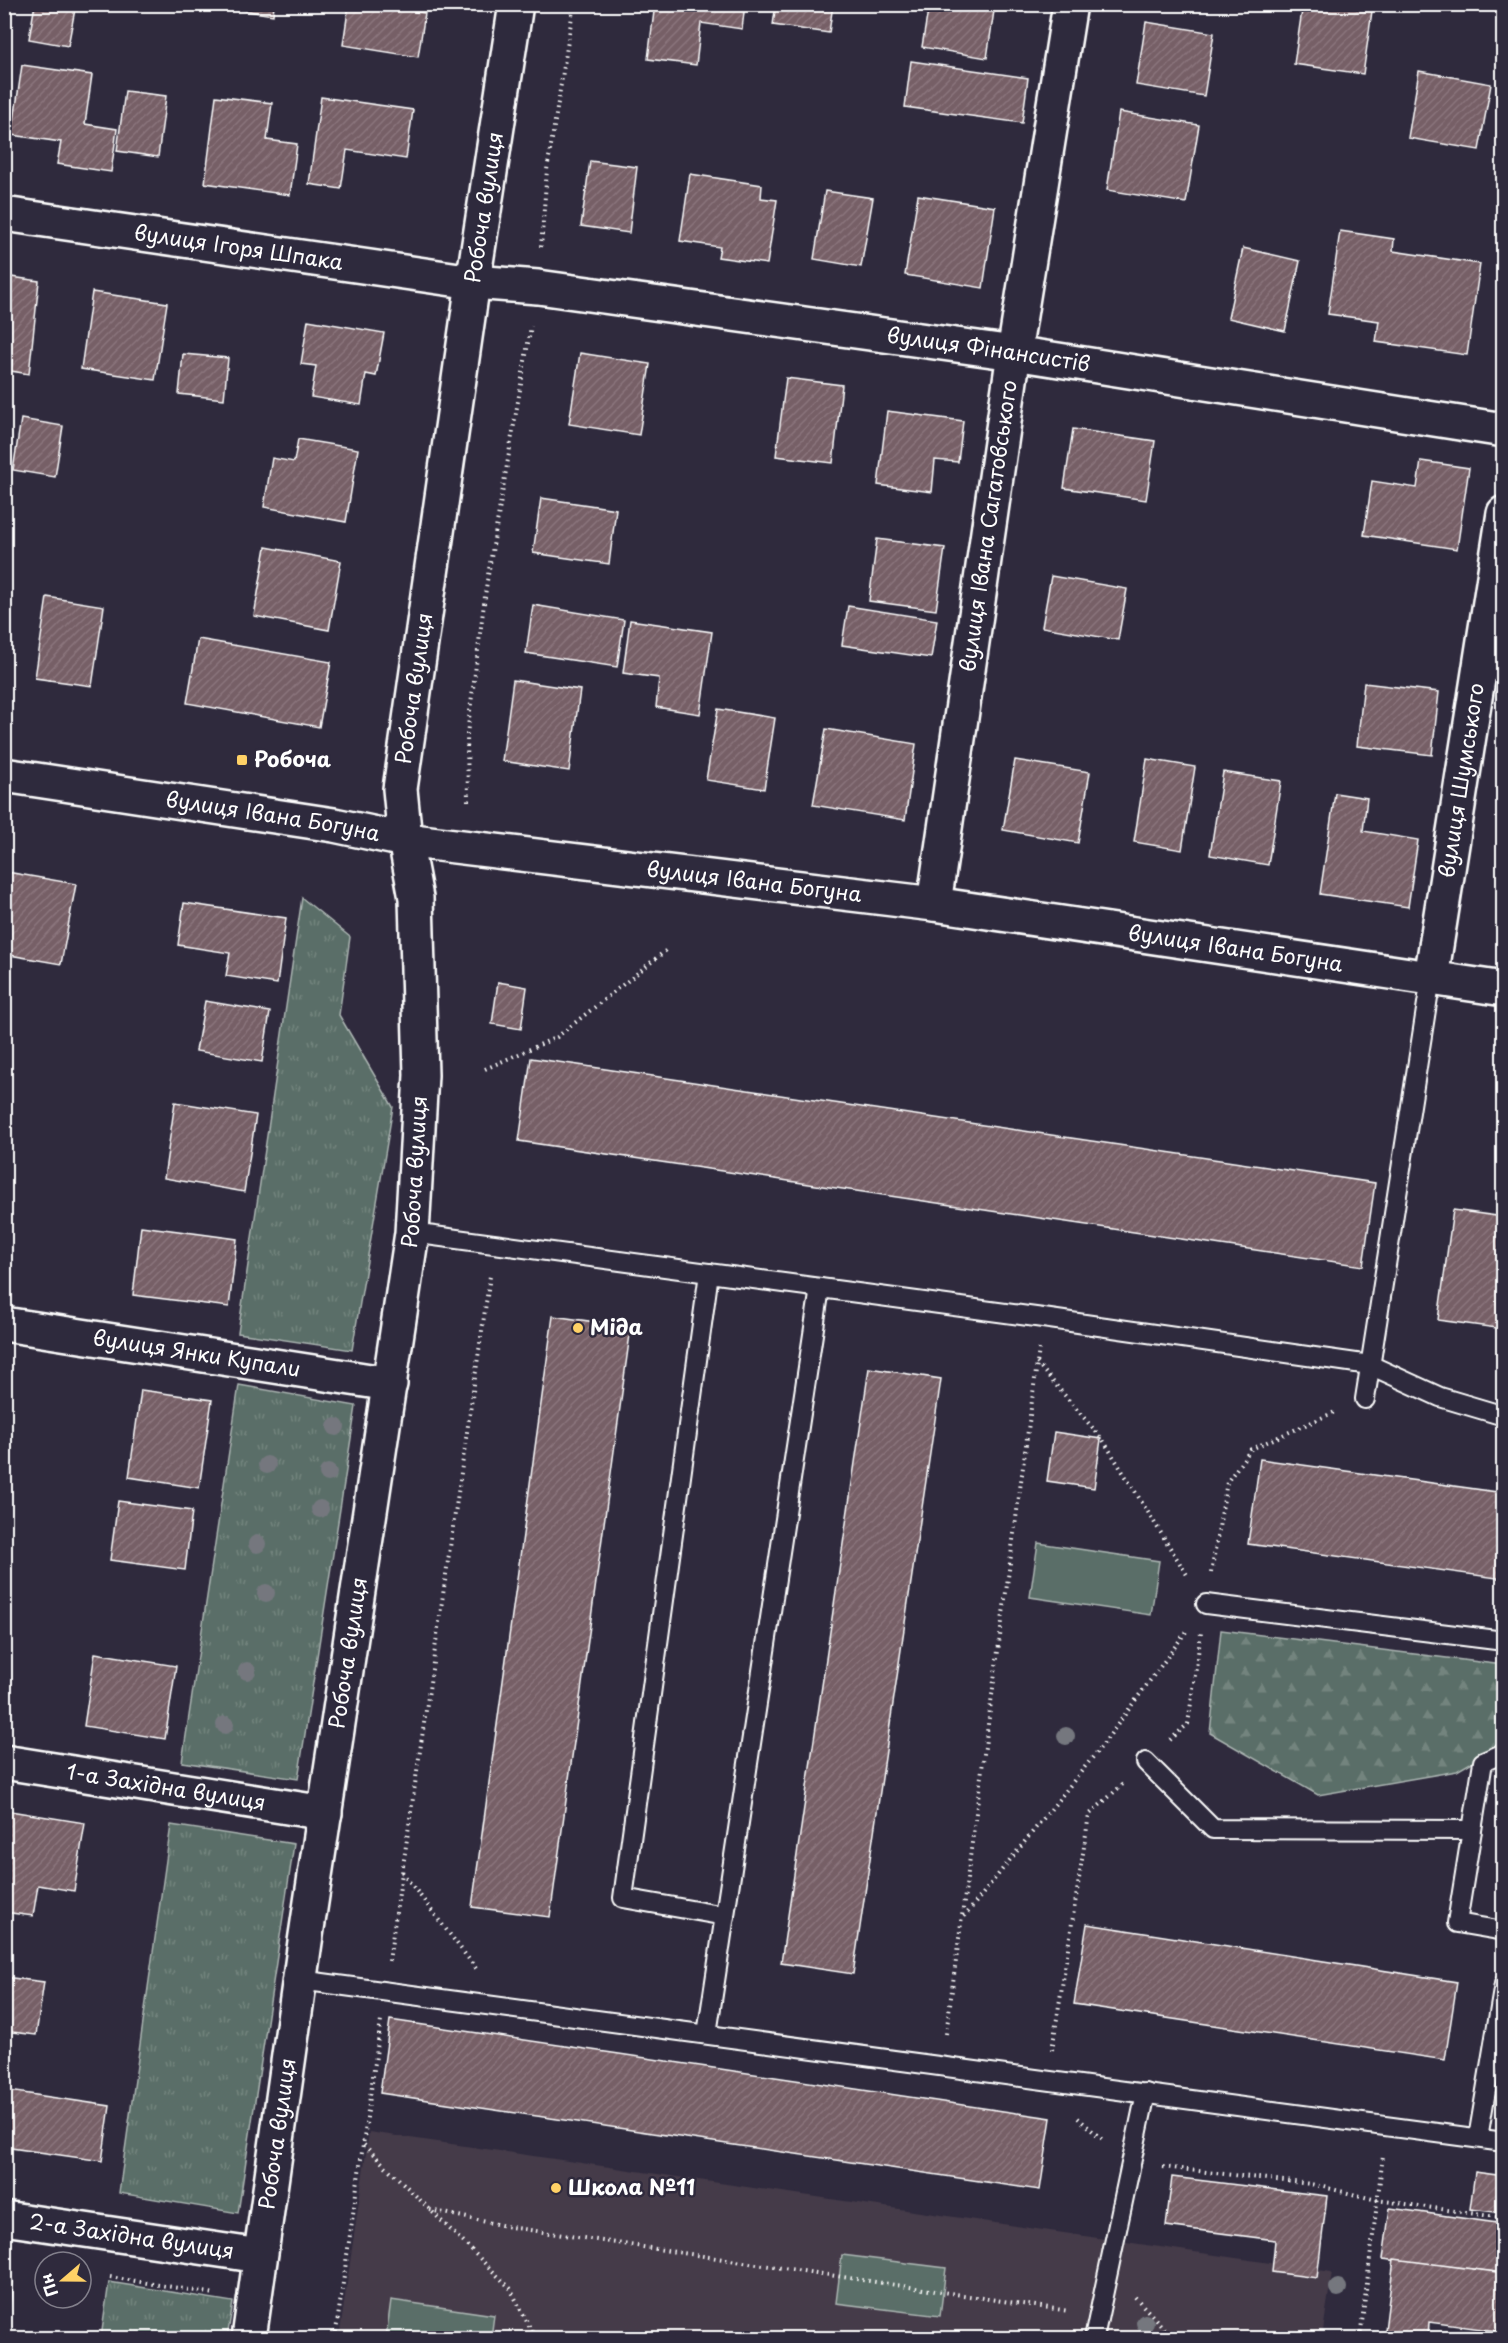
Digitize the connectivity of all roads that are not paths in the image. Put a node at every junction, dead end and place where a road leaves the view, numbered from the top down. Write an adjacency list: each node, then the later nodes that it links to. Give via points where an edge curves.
1 (516, 4): 4 (street, Робоча вулиця)
2 (1070, 4): 5 (street, вулиця Івана Сагатовського)
3 (4, 214): 4 (street, вулиця Ігоря Шпака)
4 (473, 282): 5 (street, вулиця Фінансистів, via 538,287); 9 (street, Робоча вулиця, via 400,789)
5 (1014, 353): 6 (street, вулиця Фінансистів); 10 (street, вулиця Івана Сагатовського)
6 (1503, 430)
7 (1503, 513): 11 (street, вулиця Шумського)
8 (4, 775): 9 (street, вулиця Івана Богуна, via 334,825)
9 (405, 840): 10 (street, вулиця Івана Богуна); 13 (street, Робоча вулиця, via 416,898 421,1075)
10 (934, 904): 11 (street, вулиця Івана Богуна)
11 (1431, 978): 12 (street, вулиця Івана Богуна); 17 (lane)
12 (1503, 989)
13 (412, 1233): 14 (lane); 18 (street, Робоча вулиця)
14 (709, 1273): 15 (lane); 28 (lane, via 623,1898)
15 (820, 1288): 17 (lane); 28 (lane)
16 (4, 1324): 18 (street, вулиця Янки Купали)
17 (1370, 1365): 19 (lane); 20 (lane, via 1440,1397)
18 (390, 1384): 26 (street, Робоча вулиця)
19 (1365, 1399)
20 (1503, 1416)
21 (1206, 1604): 22 (lane)
22 (1503, 1641)
23 (1503, 1753): 27 (lane, via 1482,1762)
24 (4, 1762): 26 (street, 1-а Західна вулиця)
25 (1146, 1762): 27 (lane, via 1213,1829)
26 (325, 1813): 30 (street, Робоча вулиця)
27 (1472, 1830): 29 (lane, via 1457,1923)
28 (725, 1916): 32 (lane)
29 (1503, 1931)
30 (300, 1980): 32 (lane); 37 (street, Робоча вулиця)
31 (1503, 1984): 34 (lane)
32 (706, 2034): 33 (lane)
33 (1146, 2093): 34 (lane); 39 (lane)
34 (1478, 2138): 35 (lane)
35 (1503, 2142)
36 (4, 2218): 37 (street, 2-а Західна вулиця)
37 (260, 2256): 38 (street, Робоча вулиця)
38 (249, 2338)
39 (1094, 2338)

